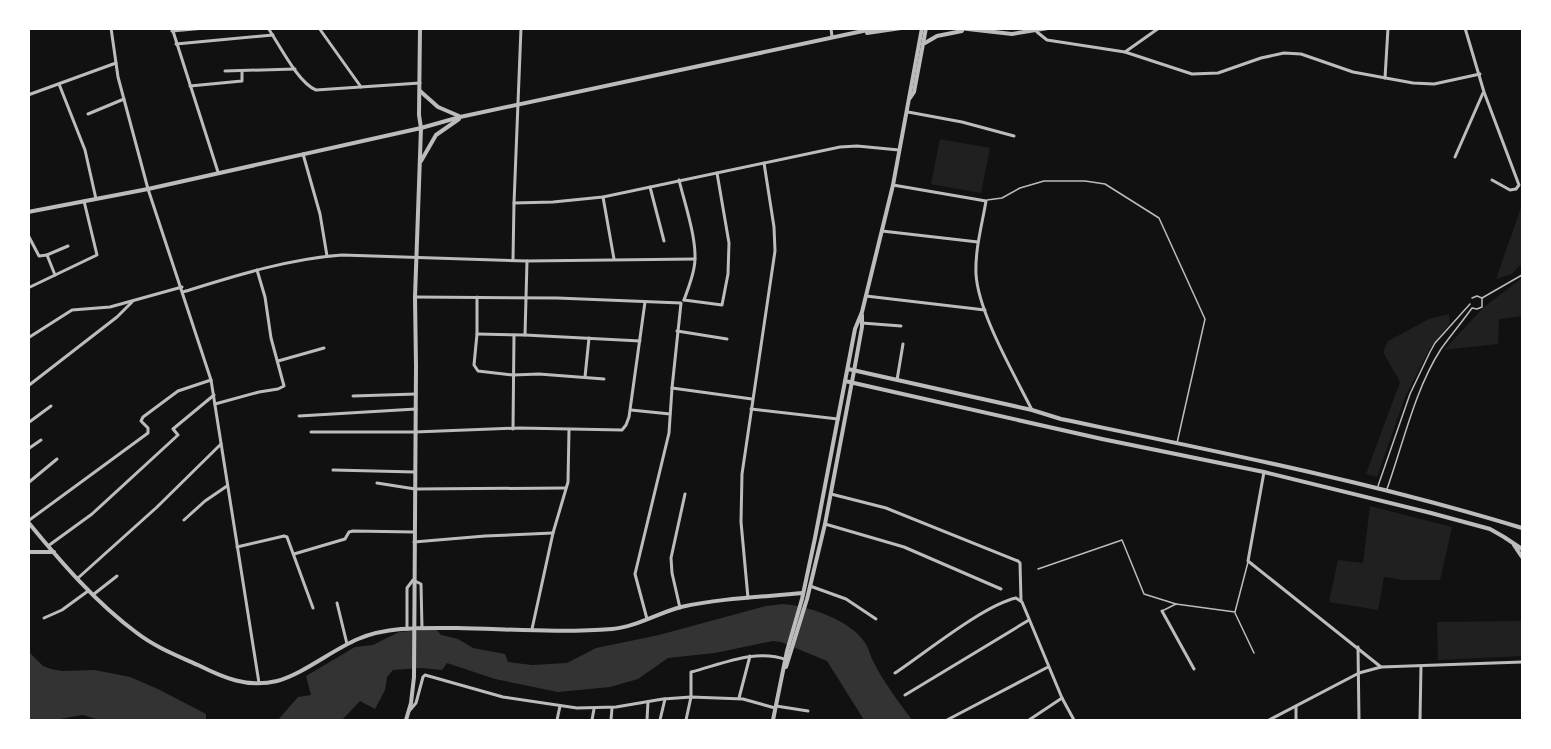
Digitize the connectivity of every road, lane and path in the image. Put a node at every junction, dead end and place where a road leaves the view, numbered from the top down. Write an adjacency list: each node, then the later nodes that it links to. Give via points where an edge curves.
1 (111, 28): 25 (street)
2 (204, 28): 17 (street)
3 (268, 28): 20 (street)
4 (319, 28): 34 (street)
5 (420, 28): 31 (street)
6 (521, 28): 40 (street)
7 (831, 28): 21 (street)
8 (877, 28): 19 (street)
9 (901, 28): 19 (street)
10 (924, 28): 23 (street); 39 (street)
11 (959, 28): 16 (street)
12 (1048, 28): 18 (street)
13 (1160, 28): 24 (street)
14 (1388, 28): 30 (street)
15 (1465, 28): 29 (street)
16 (969, 29): 18 (street, via 1012,34); 23 (street, via 937,36)
17 (172, 30): 22 (street)
18 (1037, 32): 24 (street, via 1047,40)
19 (857, 34): 21 (street)
20 (273, 35): 22 (street); 26 (street)
21 (832, 39): 40 (street)
22 (176, 44): 33 (street)
23 (923, 46): 39 (street)
24 (1125, 52): 30 (street, via 1192,74 1218,73 1284,53 1301,54 1353,72)
25 (116, 63): 32 (street); 38 (street)
26 (295, 69): 28 (street); 34 (street, via 316,90)
27 (225, 71): 28 (street)
28 (242, 71): 33 (street, via 242,81)
29 (1480, 74): 30 (street, via 1434,84); 36 (street)
30 (1386, 78)
31 (420, 83): 34 (street); 35 (street)
32 (59, 84): 37 (street); 59 (street, via 85,150)
33 (190, 86): 51 (street)
34 (361, 87)
35 (420, 90): 43 (street, via 442,109); 44 (street)
36 (1484, 92): 48 (street); 54 (street, via 1519,185 1510,190)
37 (28, 95)
38 (124, 99): 42 (street); 57 (street)
39 (910, 99): 41 (street)
40 (519, 105): 43 (street); 62 (street)
41 (908, 112): 45 (street); 46 (street)
42 (87, 114)
43 (461, 116): 44 (street); 50 (street, via 436,135)
44 (421, 128): 47 (street); 50 (street)
45 (1014, 136)
46 (899, 150): 49 (street, via 840,147); 55 (street)
47 (303, 154): 51 (street); 70 (street)
48 (1455, 157)
49 (764, 162): 52 (street); 121 (street, via 775,251)
50 (419, 164): 71 (street)
51 (218, 172): 57 (street)
52 (717, 173): 53 (street); 90 (street, via 729,243 722,305)
53 (679, 180): 56 (street); 74 (street)
54 (1492, 180)
55 (893, 185): 61 (street); 64 (street)
56 (650, 187): 58 (street); 66 (street)
57 (148, 189): 59 (street); 79 (street)
58 (603, 197): 62 (street); 72 (street)
59 (96, 199): 60 (street)
60 (84, 201): 63 (street); 77 (street, via 97,255)
61 (986, 201): 67 (street); 141 (lane, via 1044,181 1085,181 1105,184 1157,215 1205,319)
62 (514, 203): 73 (street)
63 (28, 212)
64 (882, 231): 67 (street); 82 (street)
65 (28, 235): 69 (street, via 39,256)
66 (664, 241)
67 (978, 242): 92 (street, via 976,280)
68 (68, 246): 69 (street)
69 (47, 255): 77 (street)
70 (327, 256): 71 (street); 76 (street)
71 (416, 256): 73 (street); 83 (street)
72 (614, 259): 74 (street); 75 (street)
73 (513, 260): 75 (street)
74 (695, 260): 90 (street)
75 (527, 261): 85 (street)
76 (257, 270): 81 (street); 106 (street)
77 (55, 275): 80 (street)
78 (1522, 275): 87 (lane)
79 (182, 287): 81 (street); 88 (street)
80 (28, 288)
81 (183, 292): 112 (street)
82 (866, 296): 92 (street); 93 (street)
83 (415, 297): 84 (street); 118 (street)
84 (477, 297): 85 (street); 97 (street)
85 (527, 298): 89 (street); 98 (street)
86 (1472, 298): 87 (lane)
87 (1482, 298): 154 (lane, via 1482,307 1472,308 1430,370)
88 (134, 300): 100 (street, via 110,307 72,310); 116 (street)
89 (645, 302): 90 (street); 103 (street)
90 (683, 302): 96 (street)
91 (1470, 304): 153 (lane, via 1430,352 1410,394)
92 (985, 310): 127 (street)
93 (862, 312): 94 (street); 107 (street)
94 (862, 323): 95 (street); 108 (street)
95 (900, 326)
96 (677, 331): 102 (street); 117 (street)
97 (477, 334): 99 (street); 109 (street, via 475,369)
98 (525, 334): 99 (street); 101 (street)
99 (514, 335): 109 (street)
100 (28, 338)
101 (589, 338): 103 (street); 110 (street)
102 (727, 339)
103 (640, 341): 126 (street)
104 (903, 344): 113 (street)
105 (324, 348): 106 (street)
106 (278, 362): 122 (street, via 283,387)
107 (848, 369): 108 (street); 114 (street)
108 (854, 370): 113 (street); 115 (street)
109 (513, 375): 110 (street); 135 (street)
110 (585, 377): 111 (street)
111 (604, 379)
112 (211, 380): 119 (street); 161 (street, via 178,391 143,417 141,421 148,433)
113 (897, 380): 127 (street)
114 (845, 381): 115 (street); 131 (street)
115 (852, 382): 133 (street); 157 (street)
116 (28, 386)
117 (672, 388): 121 (street); 128 (street)
118 (416, 394): 120 (street); 124 (street)
119 (214, 395): 122 (street); 168 (street, via 173,429 178,435 110,498)
120 (352, 396)
121 (752, 399): 125 (street)
122 (215, 404): 142 (street)
123 (51, 406): 132 (street)
124 (416, 409): 129 (street); 138 (street)
125 (752, 409): 131 (street); 187 (street, via 741,500)
126 (630, 410): 128 (street); 136 (street, via 626,425 619,431)
127 (1032, 410): 130 (street)
128 (670, 414): 197 (street, via 669,433 635,574)
129 (299, 416)
130 (1054, 417): 133 (street); 134 (street)
131 (838, 420): 155 (street)
132 (28, 423)
133 (1052, 428): 139 (street)
134 (1105, 428): 139 (street); 141 (street)
135 (513, 429): 136 (street); 138 (street)
136 (569, 430): 151 (street)
137 (311, 432): 138 (street)
138 (415, 432): 146 (street)
139 (1102, 439): 147 (street)
140 (41, 440): 143 (street)
141 (1177, 443): 153 (street)
142 (221, 444): 150 (street); 180 (street)
143 (28, 449)
144 (57, 459): 148 (street)
145 (333, 470): 146 (street)
146 (415, 472): 152 (street)
147 (1264, 472): 158 (street); 177 (street)
148 (28, 483)
149 (377, 483): 152 (street)
150 (227, 486): 160 (street); 169 (street)
151 (565, 488): 152 (street); 165 (street)
152 (415, 489): 164 (street)
153 (1376, 489): 154 (street); 158 (street)
154 (1386, 492): 159 (street); 163 (street)
155 (823, 493): 157 (street); 175 (street)
156 (685, 494): 193 (street, via 671,558)
157 (831, 494): 162 (street); 189 (street, via 910,516 1018,561)
158 (1373, 499): 159 (street)
159 (1384, 501): 167 (street, via 1485,528)
160 (184, 519)
161 (28, 521): 168 (street)
162 (825, 524): 176 (street); 184 (street, via 904,547)
163 (1521, 527)
164 (414, 532): 166 (street); 173 (street, via 349,532 345,538)
165 (553, 533): 166 (street); 202 (street)
166 (414, 542): 181 (street)
167 (1511, 542): 170 (street); 174 (street)
168 (48, 546): 172 (street)
169 (237, 547): 173 (street, via 286,536); 215 (street)
170 (1522, 549)
171 (28, 552): 172 (street)
172 (54, 552): 180 (street)
173 (294, 554): 192 (street)
174 (1522, 557)
175 (810, 560): 176 (street); 185 (street)
176 (816, 561): 182 (street)
177 (1248, 561): 195 (lane); 204 (street)
178 (1038, 569): 191 (lane, via 1122,540 1144,594)
179 (117, 576): 186 (street)
180 (78, 578): 183 (street)
181 (413, 580): 200 (street, via 421,584); 201 (street, via 407,588); 227 (street, via 413,685)
182 (810, 586): 188 (street); 198 (street, via 846,599)
183 (89, 589): 186 (street); 196 (street, via 62,610)
184 (1001, 589)
185 (803, 593): 187 (street); 188 (street)
186 (94, 594): 215 (street, via 139,635 224,677 240,683)
187 (748, 598): 193 (street)
188 (804, 599): 207 (street)
189 (1022, 601): 199 (street); 213 (street, via 1011,599 979,616)
190 (337, 603): 203 (street)
191 (1176, 604): 194 (lane); 195 (lane)
192 (313, 608)
193 (680, 608): 197 (street)
194 (1162, 611): 212 (street)
195 (1235, 612): 205 (lane)
196 (44, 618)
197 (647, 619): 202 (street, via 615,629)
198 (876, 619)
199 (1029, 620): 210 (street); 216 (street)
200 (422, 628): 201 (street); 202 (street)
201 (407, 629): 203 (street, via 371,634)
202 (532, 629)
203 (347, 644): 215 (street, via 286,678)
204 (1358, 647): 211 (street); 214 (street)
205 (1254, 653)
206 (750, 656): 207 (street, via 775,655); 217 (street, via 691,672); 220 (street)
207 (787, 660): 224 (street)
208 (1522, 662): 209 (street)
209 (1421, 666): 211 (street); 243 (street)
210 (1048, 667): 218 (street); 237 (street)
211 (1381, 667): 214 (street)
212 (1194, 669)
213 (896, 673)
214 (1359, 673): 223 (street); 242 (street)
215 (259, 683)
216 (905, 695)
217 (691, 697): 219 (street); 220 (street); 235 (street)
218 (1062, 698): 238 (street); 239 (street)
219 (665, 699): 221 (street); 234 (street)
220 (739, 699): 224 (street)
221 (648, 702): 225 (street); 233 (street)
222 (560, 706): 226 (street); 227 (street, via 494,695 425,675 416,703); 230 (street)
223 (1296, 706): 240 (street); 241 (street)
224 (776, 707): 228 (street); 236 (street)
225 (612, 708): 226 (street); 232 (street)
226 (594, 709): 231 (street)
227 (409, 711): 229 (street)
228 (808, 711)
229 (406, 720)
230 (556, 720)
231 (592, 720)
232 (611, 720)
233 (647, 720)
234 (660, 720)
235 (686, 720)
236 (774, 720)
237 (946, 720)
238 (1029, 720)
239 (1074, 720)
240 (1269, 720)
241 (1296, 720)
242 (1359, 720)
243 (1420, 720)

